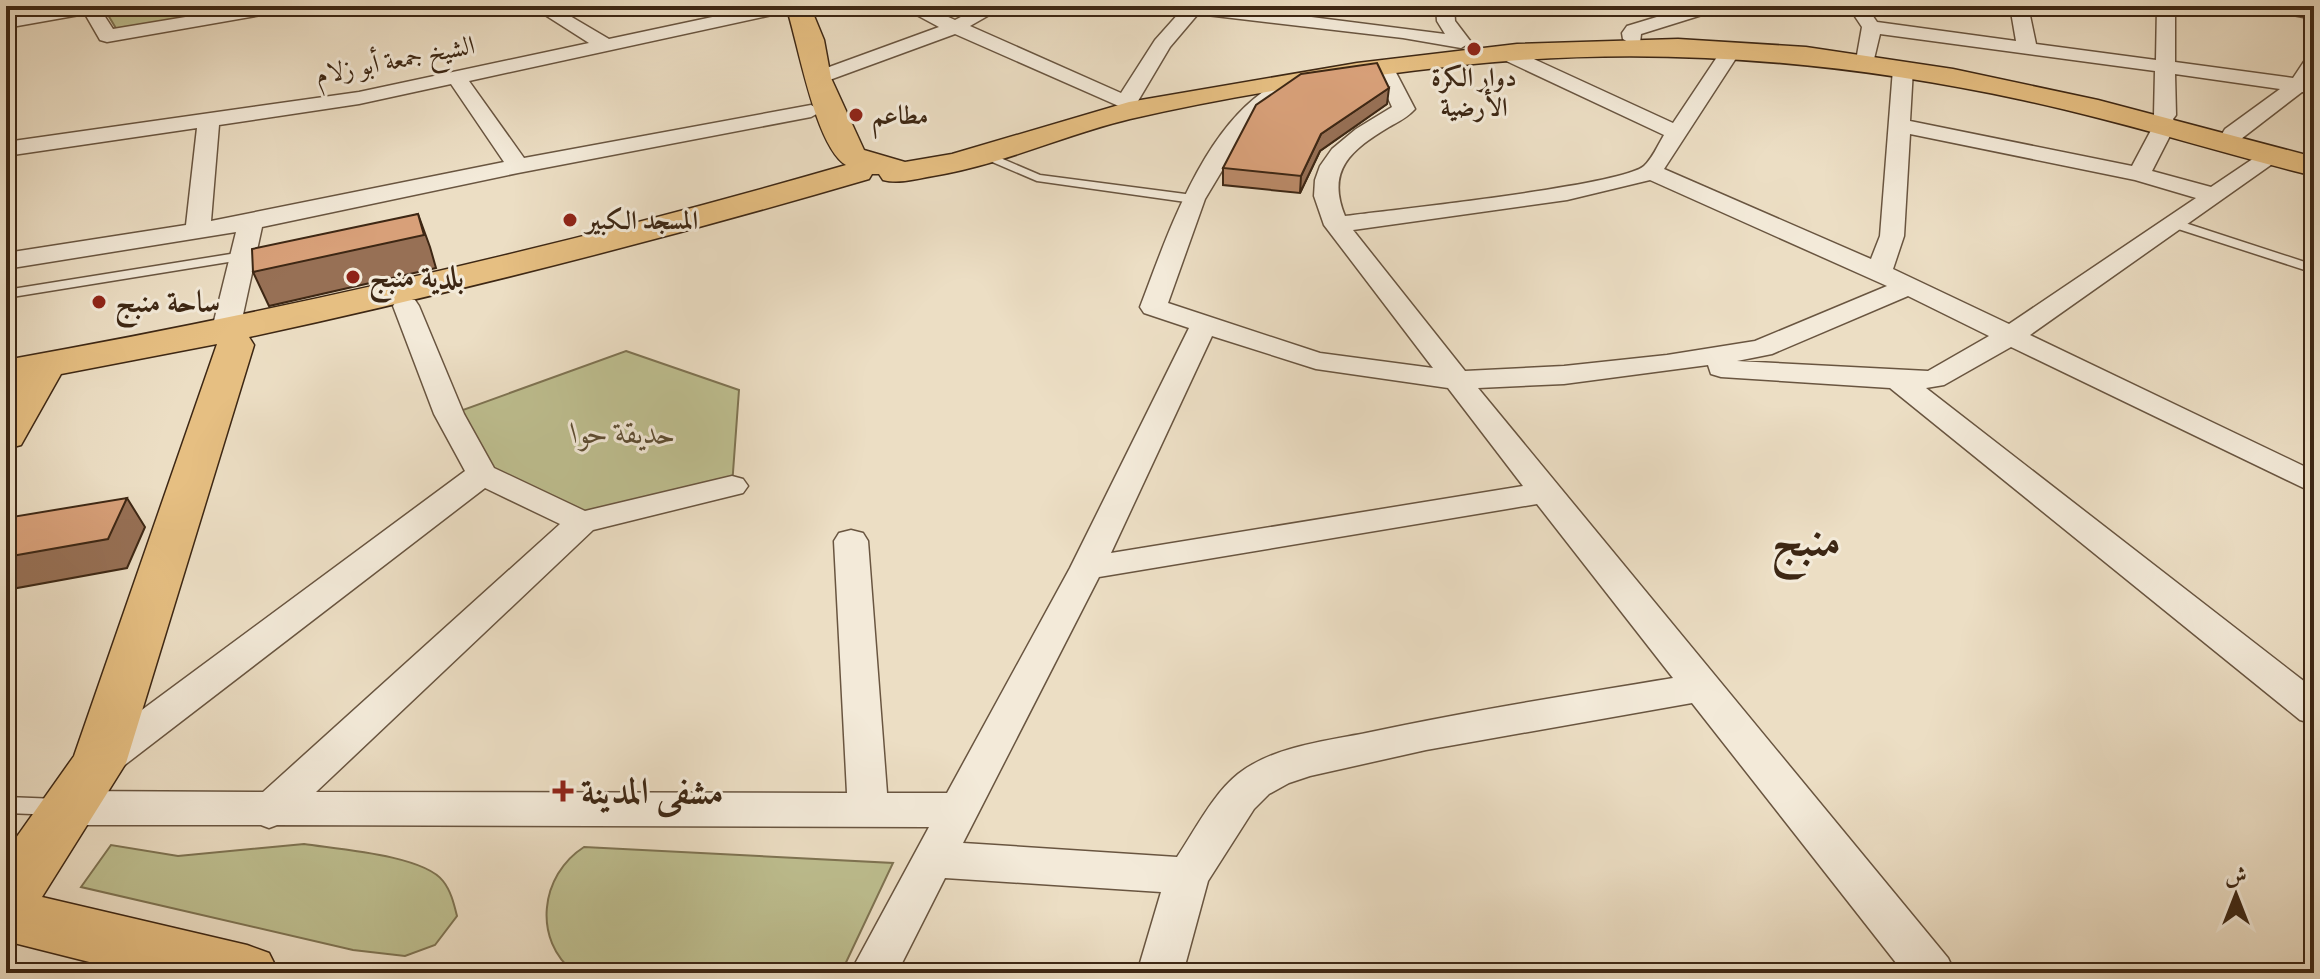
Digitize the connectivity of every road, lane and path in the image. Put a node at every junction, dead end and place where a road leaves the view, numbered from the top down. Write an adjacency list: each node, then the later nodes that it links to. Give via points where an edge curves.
1 (284, 6): 11 (street, via 107,36)
2 (540, 6): 21 (street)
3 (909, 6): 19 (street)
4 (996, 6): 19 (street)
5 (1237, 6): 16 (street)
6 (1445, 6): 23 (street, via 1446,21)
7 (1857, 6): 18 (street)
8 (2019, 6): 22 (street)
9 (2166, 6): 27 (street)
10 (2271, 6): 15 (street)
11 (97, 7): 17 (street)
12 (785, 7): 21 (street, الشيخ جمعة أبو زلام); 31 (main road, via 811,40); 35 (main road)
13 (1185, 7): 16 (street); 34 (street)
14 (1705, 7): 20 (street, via 1634,30)
15 (2314, 13)
16 (1257, 16): 23 (street, via 1403,32)
17 (6, 22)
18 (1871, 27): 22 (street); 25 (street)
19 (953, 28): 31 (street); 34 (street)
20 (1633, 39): 23 (main road); 25 (main road)
21 (606, 45): 30 (street, الشيخ جمعة أبو زلام)
22 (2027, 47): 27 (street)
23 (1477, 49): 24 (main road); 28 (main road); 34 (main road); 39 (street)
24 (1732, 49): 29 (main road); 39 (street)
25 (1867, 55): 37 (main road, via 2069,91)
26 (2314, 61): 33 (street)
27 (2166, 65): 33 (street); 37 (street)
28 (1384, 67): 32 (main road); 55 (street, via 1404,109 1336,156 1326,195)
29 (1903, 69): 37 (main road); 38 (street)
30 (457, 78): 36 (street, الشيخ جمعة أبو زلام); 45 (street)
31 (817, 78): 48 (main road, via 852,156)
32 (1303, 79): 34 (main road); 52 (street, via 1276,91 1245,115)
33 (2306, 86): 40 (street)
34 (1133, 106): 43 (main road); 48 (main road)
35 (811, 111): 45 (street); 48 (main road, via 839,158)
36 (209, 120): 41 (street, الشيخ جمعة أبو زلام); 56 (street)
37 (2165, 120): 40 (main road); 42 (main road); 50 (street)
38 (1901, 126): 50 (street); 60 (street, via 1892,236)
39 (1677, 133): 49 (street)
40 (2233, 134): 44 (main road)
41 (14, 148): 47 (street)
42 (2274, 155): 46 (main road); 51 (street)
43 (987, 156): 48 (main road); 52 (lane, via 1037,178)
44 (2314, 157)
45 (518, 166): 53 (street)
46 (2314, 167)
47 (6, 168)
48 (872, 171): 63 (main road, via 721,225); 66 (main road)
49 (1651, 172): 55 (street, via 1567,193); 60 (street)
50 (2139, 174): 51 (street)
51 (2215, 196): 54 (street)
52 (1193, 199): 64 (street, via 1153,307)
53 (251, 222): 56 (street); 57 (street)
54 (2176, 224): 59 (lane); 65 (street)
55 (1336, 225): 69 (street)
56 (198, 231): 58 (street)
57 (243, 256): 62 (lane); 66 (street)
58 (6, 261)
59 (2314, 269)
60 (1879, 272): 61 (street)
61 (1910, 286): 65 (street); 67 (street, via 1762,348)
62 (6, 294)
63 (406, 306): 66 (main road); 72 (street, via 449,414)
64 (1204, 324): 69 (street, via 1316,361); 78 (street)
65 (2013, 334): 70 (street, via 1934,379); 73 (street)
66 (230, 339): 68 (main road); 81 (main road)
67 (1667, 364): 69 (street); 70 (street)
68 (24, 377): 71 (main road)
69 (1456, 380): 75 (street)
70 (1898, 380): 80 (street)
71 (6, 436)
72 (482, 474): 76 (street); 81 (street)
73 (2314, 483)
74 (732, 486): 76 (street)
75 (1545, 493): 78 (street); 79 (street)
76 (582, 522): 86 (street)
77 (851, 541): 84 (street)
78 (1087, 568): 85 (street)
79 (1702, 687): 88 (street, via 1426,735 1275,772 1240,797); 94 (street)
80 (2314, 710)
81 (99, 763): 83 (main road)
82 (6, 805): 83 (lane)
83 (68, 808): 86 (street); 89 (main road)
84 (868, 810): 85 (street); 86 (street)
85 (958, 810): 87 (street)
86 (269, 811)
87 (932, 859): 88 (street); 92 (street)
88 (1188, 876): 93 (street)
89 (6, 901)
90 (6, 915): 91 (main road)
91 (247, 973)
92 (873, 973)
93 (1160, 973)
94 (1932, 973)

